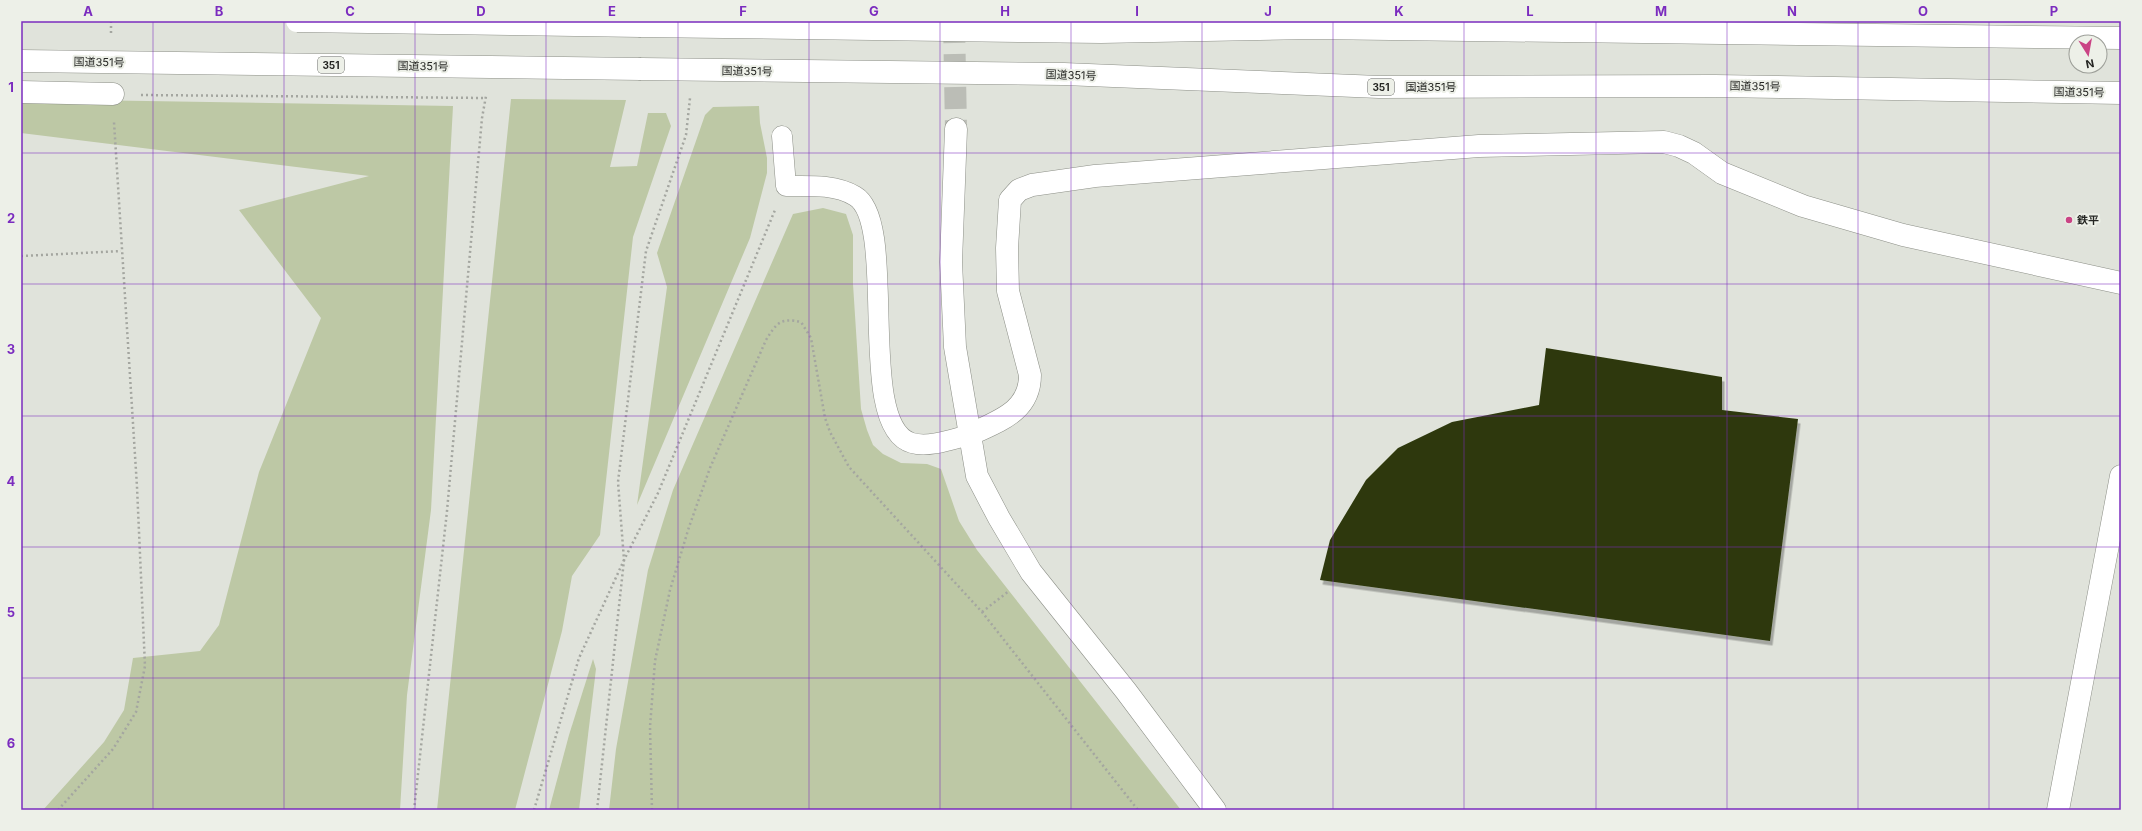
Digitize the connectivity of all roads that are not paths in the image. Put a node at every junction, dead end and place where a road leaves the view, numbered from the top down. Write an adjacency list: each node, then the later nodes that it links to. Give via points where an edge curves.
1 (297, 21): 3 (main road, bridge, via 1101,32)
2 (1389, 21): 3 (main road)
3 (1313, 28): 4 (main road)
4 (2121, 38)
5 (21, 61): 7 (main road, 国道351号 / 351, bridge, via 1064,74 1379,87 1723,86)
6 (21, 92): 8 (main road)
7 (2121, 93)
8 (113, 94)
9 (956, 129): 12 (main road, via 951,262 955,347)
10 (782, 136): 12 (lane, via 786,186 826,187 855,196 868,210 875,237 881,365 891,424 900,435 912,443 938,443)
11 (2121, 283): 12 (main road, via 1903,235 1803,206 1722,173 1694,153 1664,142 1479,146 1095,176 1032,185 1019,190 1010,200 1008,291 1030,375 1030,389 1022,404 1005,417)
12 (969, 435): 14 (main road, via 977,476 1032,572)
13 (2121, 476): 15 (main road)
14 (1215, 810)
15 (2058, 810)

